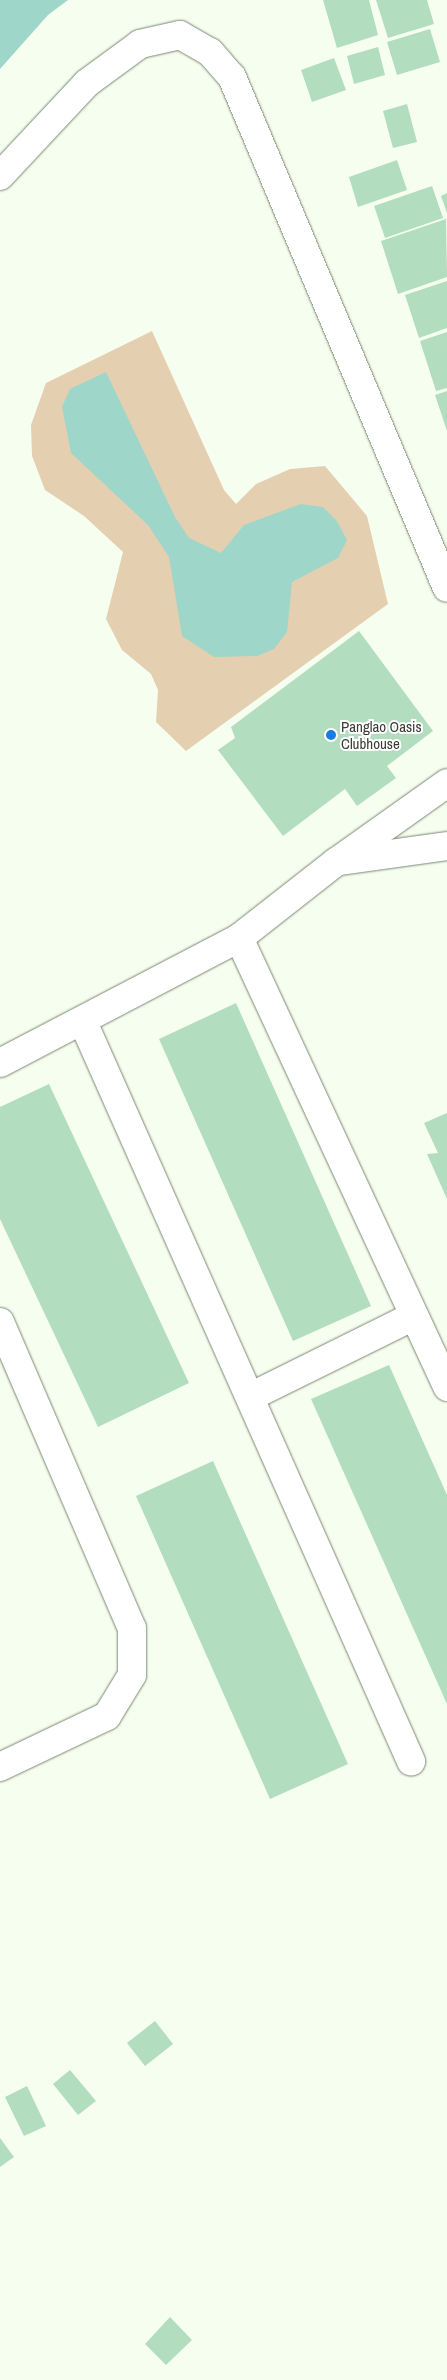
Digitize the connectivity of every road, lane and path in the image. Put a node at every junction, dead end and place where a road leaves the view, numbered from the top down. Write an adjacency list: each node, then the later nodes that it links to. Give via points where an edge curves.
1 (0, 176): 2 (street, via 87,83 140,44 180,35 210,52 232,76)
2 (447, 588)
3 (447, 783): 5 (street)
4 (447, 846): 5 (street)
5 (336, 862): 6 (street)
6 (239, 938): 7 (street); 9 (street)
7 (83, 1022): 8 (street); 12 (street)
8 (0, 1063)
9 (414, 1316): 11 (street); 12 (street)
10 (0, 1322): 14 (street, via 132,1628 132,1675 108,1716)
11 (447, 1387)
12 (250, 1397): 13 (street)
13 (411, 1761)
14 (0, 1767)

